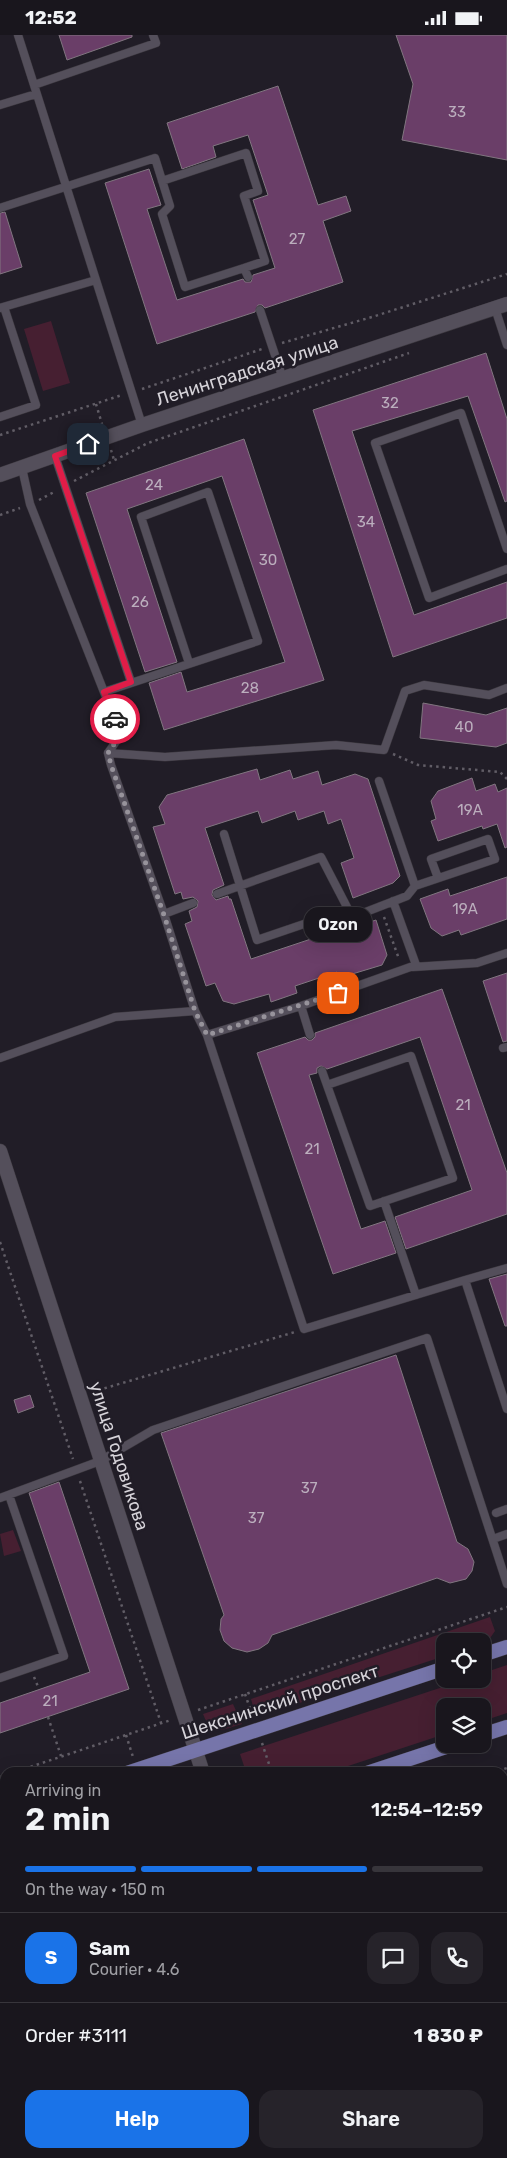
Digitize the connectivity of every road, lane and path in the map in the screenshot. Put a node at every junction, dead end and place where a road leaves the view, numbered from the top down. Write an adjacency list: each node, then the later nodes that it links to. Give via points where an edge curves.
1 (18, 35): 3 (lane)
2 (153, 35): 3 (lane, via 156,43)
3 (35, 90): 4 (lane); 6 (lane)
4 (0, 105)
5 (162, 181): 6 (lane, via 155,158); 8 (lane, via 170,206 162,215 185,287); 8 (lane, via 246,153 258,191 244,196 265,261)
6 (67, 187): 7 (lane); 11 (lane)
7 (0, 208)
8 (244, 268): 10 (lane)
9 (507, 274): 16 (path)
10 (248, 277)
11 (96, 280): 13 (lane); 19 (lane)
12 (501, 306): 15 (lane); 18 (street, Ленинградская улица)
13 (2, 308): 20 (lane, via 36,405)
14 (260, 310): 16 (lane)
15 (507, 345)
16 (273, 346): 18 (lane); 19 (path)
17 (416, 351): 26 (path, via 148,443)
18 (283, 379): 21 (street, Ленинградская улица)
19 (131, 392): 21 (lane); 22 (path)
20 (0, 417)
21 (142, 425): 23 (street, Ленинградская улица)
22 (0, 435)
23 (55, 456): 24 (street, Ленинградская улица); 26 (lane)
24 (22, 467): 25 (street, Ленинградская улица); 27 (lane)
25 (0, 475)
26 (65, 486): 27 (path); 32 (lane)
27 (30, 504): 28 (path); 34 (lane)
28 (0, 515)
29 (507, 549): 30 (lane, via 461,413 375,443 429,598)
30 (507, 569)
31 (189, 663): 31 (lane, via 258,641 208,492 141,517); 32 (lane)
32 (131, 682): 34 (lane)
33 (507, 688): 35 (lane, via 489,695 424,685 405,691)
34 (104, 692): 36 (lane, via 116,722 117,740)
35 (384, 750): 36 (lane, via 336,745 165,757); 37 (path, via 418,765 500,772)
36 (108, 753): 48 (lane)
37 (507, 779)
38 (379, 781): 42 (lane)
39 (224, 834): 41 (lane)
40 (438, 878): 40 (lane, via 495,859 488,839 431,859); 42 (lane)
41 (240, 885): 43 (lane); 47 (lane, via 322,857); 47 (lane, via 258,940)
42 (415, 886): 44 (lane, via 407,896)
43 (217, 894)
44 (393, 901): 46 (lane); 51 (lane, via 416,965)
45 (193, 903): 48 (lane)
46 (381, 906): 47 (lane, via 358,915); 50 (path)
47 (348, 909)
48 (164, 915): 53 (lane)
49 (507, 953): 51 (lane, via 477,963)
50 (401, 963)
51 (410, 967): 52 (lane)
52 (301, 1006): 54 (lane); 55 (lane)
53 (195, 1011): 54 (lane); 56 (lane, via 115,1017)
54 (207, 1035): 65 (lane)
55 (310, 1035)
56 (0, 1058)
57 (322, 1071): 58 (lane)
58 (327, 1085): 60 (lane, via 370,1206); 60 (lane, via 410,1056 452,1178)
59 (0, 1151): 66 (street, улица Годовикова)
60 (384, 1201): 64 (lane)
61 (0, 1242): 69 (path)
62 (507, 1268): 63 (lane)
63 (465, 1281): 64 (lane); 67 (lane)
64 (416, 1295): 65 (lane)
65 (304, 1329): 66 (path)
66 (79, 1396): 68 (street, улица Годовикова)
67 (507, 1409)
68 (100, 1461): 69 (lane); 75 (lane, via 153,1430 427,1338); 82 (street, улица Годовикова)
69 (76, 1470): 70 (lane); 84 (path)
70 (9, 1495): 71 (lane); 81 (lane, via 64,1656)
71 (0, 1497)
72 (507, 1509): 73 (lane)
73 (496, 1513)
74 (507, 1534): 75 (lane)
75 (492, 1539): 76 (lane)
76 (507, 1584)
77 (507, 1607): 82 (path)
78 (507, 1647): 79 (main road)
79 (491, 1652)
80 (436, 1671): 88 (main road, Шекснинский проспект)
81 (0, 1678)
82 (185, 1715): 84 (path); 88 (street, улица Годовикова)
83 (48, 1717): 90 (path)
84 (161, 1723): 87 (path)
85 (507, 1727): 86 (main road)
86 (491, 1732)
87 (126, 1735): 90 (path); 92 (path)
88 (196, 1750): 93 (main road, Шекснинский проспект); 94 (street, улица Годовикова)
89 (436, 1750): 95 (main road)
90 (61, 1756): 91 (path)
91 (29, 1767)
92 (131, 1767)
93 (144, 1767)
94 (201, 1767)
95 (386, 1767)

